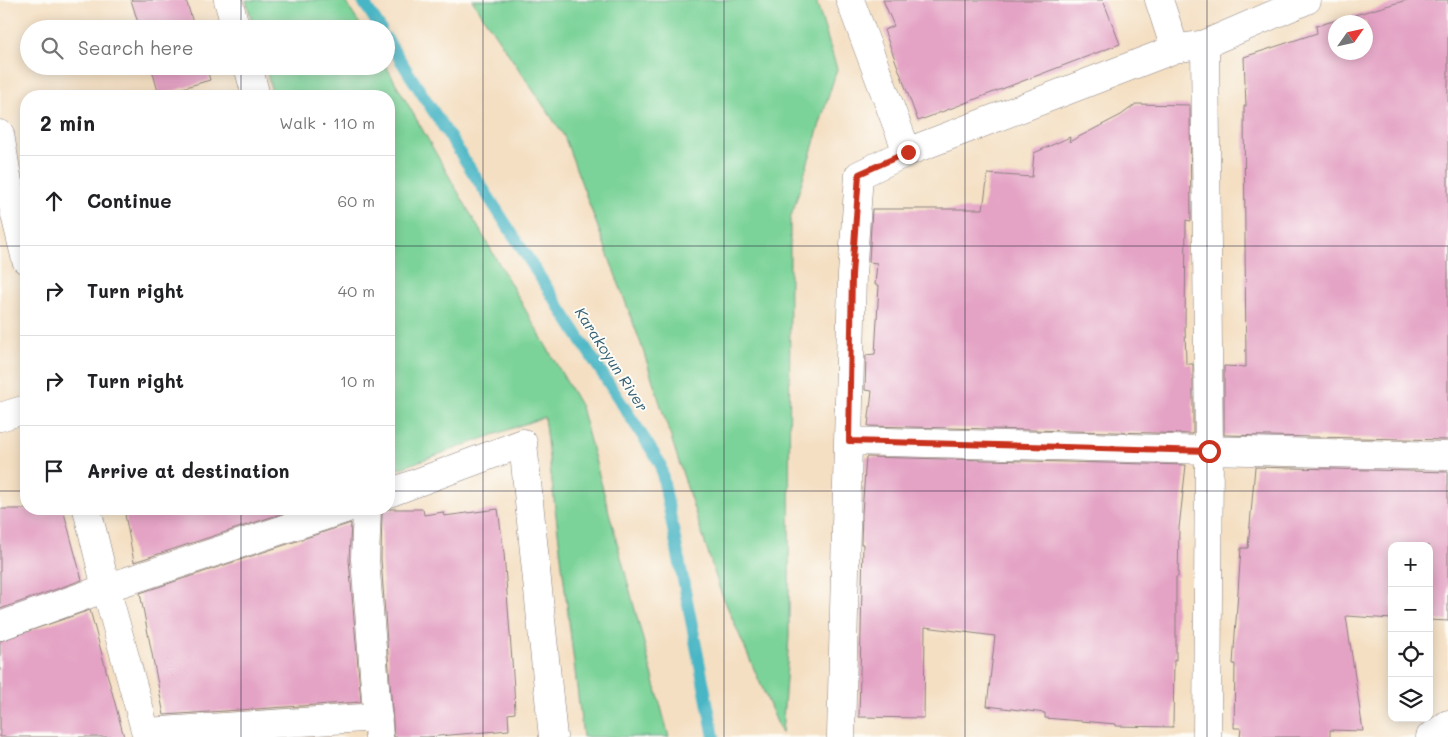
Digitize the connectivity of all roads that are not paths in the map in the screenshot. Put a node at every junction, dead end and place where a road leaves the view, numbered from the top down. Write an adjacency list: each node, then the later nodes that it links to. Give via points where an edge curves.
1 (228, 0): 5 (street)
2 (850, 0): 11 (street)
3 (1159, 0): 7 (street)
4 (1307, 0): 6 (street)
5 (234, 20)
6 (1205, 44): 7 (street); 17 (street)
7 (1175, 49): 11 (street)
8 (250, 75): 9 (street)
9 (254, 90)
10 (0, 134): 12 (street)
11 (908, 152): 16 (street, via 859,174 852,275)
12 (12, 194): 13 (street)
13 (20, 232)
14 (20, 411): 15 (street)
15 (0, 417)
16 (849, 441): 17 (street); 29 (street)
17 (1209, 451): 18 (street); 30 (street)
18 (1448, 456)
19 (395, 491): 28 (street, via 523,443)
20 (88, 515): 23 (street)
21 (327, 515): 23 (street)
22 (366, 515): 26 (street, via 365,560)
23 (106, 588): 24 (street); 27 (street)
24 (0, 626)
25 (1448, 724): 31 (street)
26 (378, 727): 27 (street)
27 (147, 734)
28 (553, 737)
29 (841, 737)
30 (1207, 737)
31 (1430, 737)

